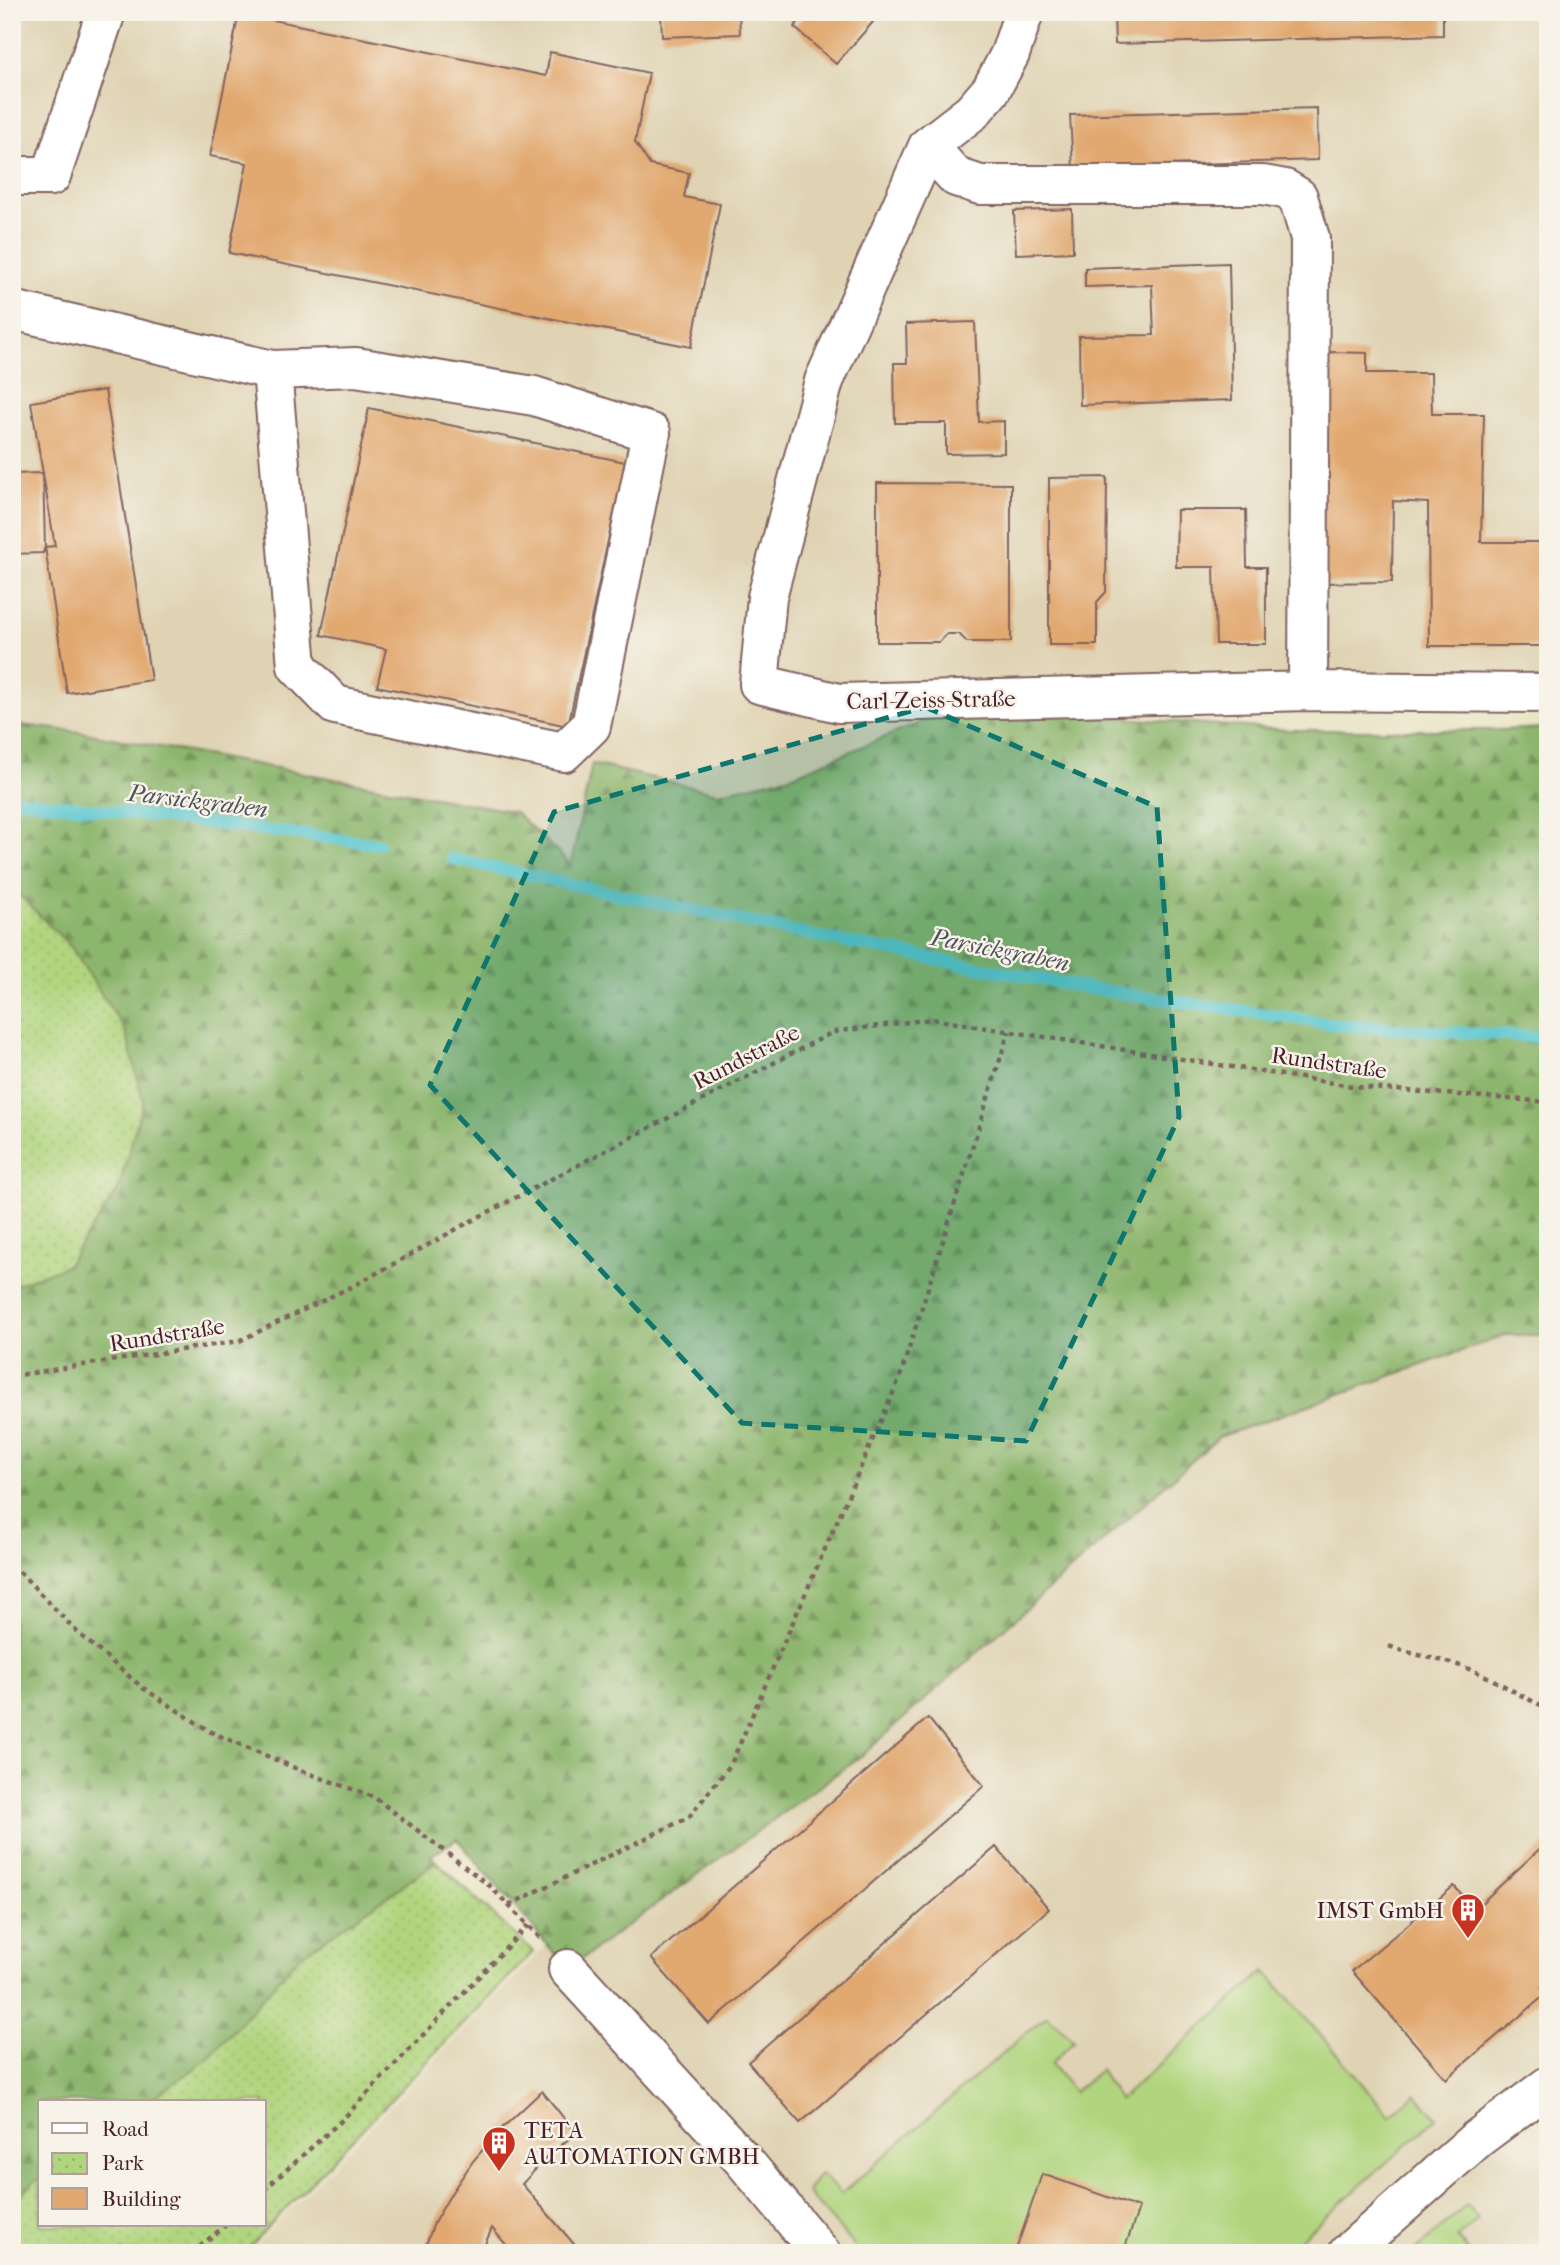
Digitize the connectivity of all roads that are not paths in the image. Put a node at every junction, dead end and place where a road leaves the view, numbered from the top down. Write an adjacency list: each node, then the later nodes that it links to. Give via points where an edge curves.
1 (106, 12): 4 (street, via 51,176)
2 (1024, 12): 3 (street, via 991,90)
3 (928, 146): 7 (street, via 956,177 980,185 1263,185 1298,197 1310,238); 7 (street, Carl-Zeiss-Straße, via 824,381 766,597 759,684 839,703)
4 (12, 176)
5 (12, 310): 6 (street)
6 (272, 370): 6 (street, via 356,367 507,391 651,433 591,726 564,751 335,705 297,666)
7 (1308, 691): 8 (street, Carl-Zeiss-Straße)
8 (1548, 693)
9 (568, 1969): 11 (street, via 743,2160)
10 (1548, 2086): 12 (street, via 1477,2138)
11 (821, 2253)
12 (1348, 2253)

